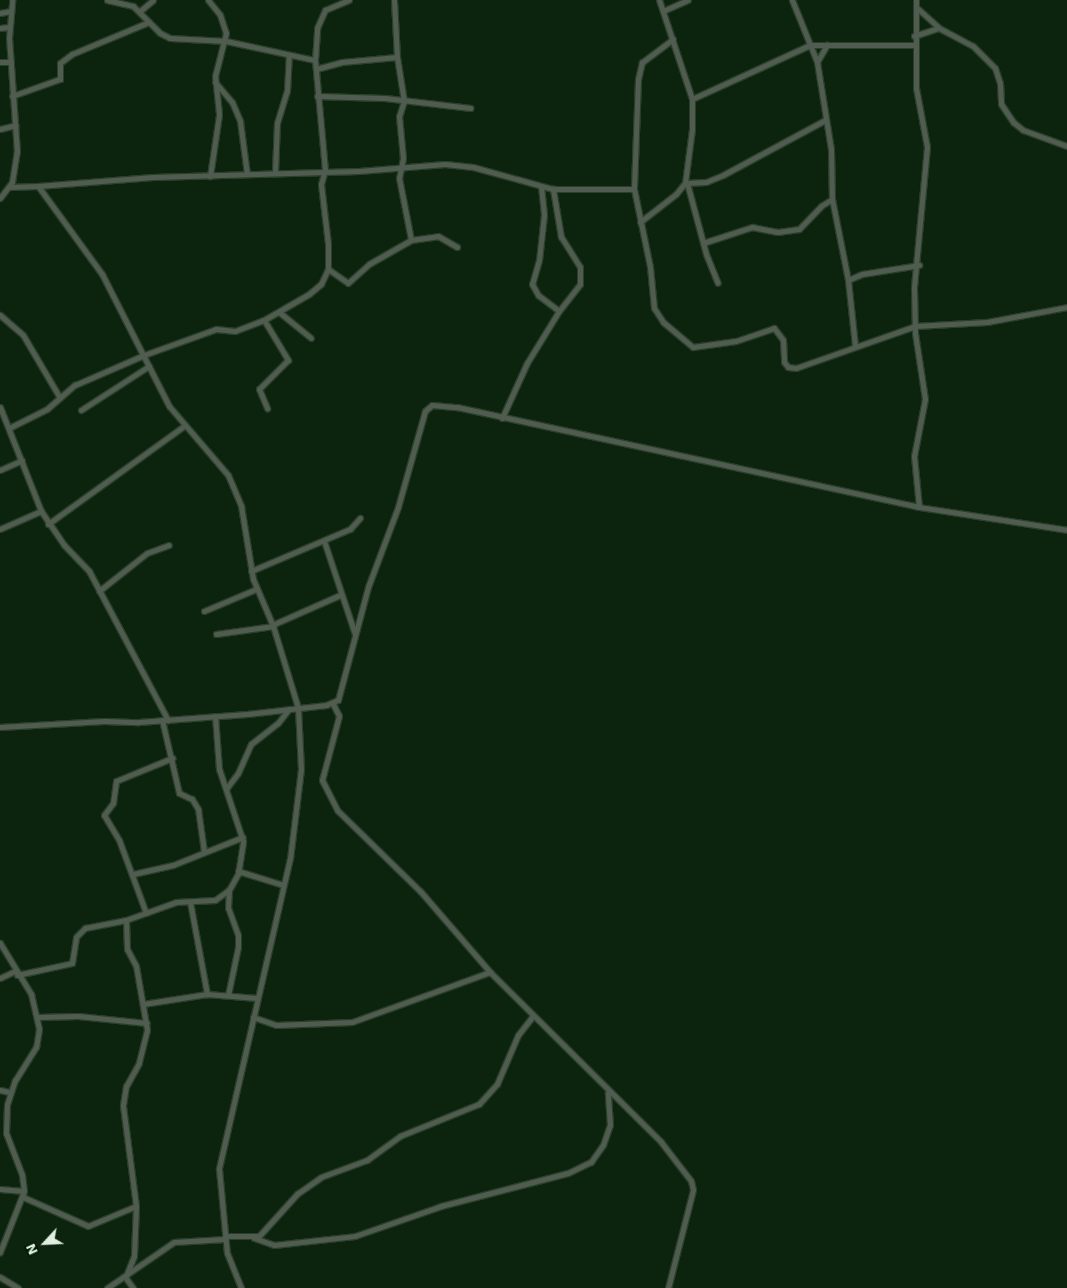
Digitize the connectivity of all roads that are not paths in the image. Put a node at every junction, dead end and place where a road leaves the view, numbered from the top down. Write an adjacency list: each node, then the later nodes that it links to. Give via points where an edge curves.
1 (12, 0): 13 (street)
2 (107, 0): 11 (street)
3 (153, 0): 14 (street)
4 (208, 0): 23 (street, via 220,15)
5 (348, 0): 29 (street, via 331,6 320,16)
6 (394, 0): 28 (street)
7 (659, 0): 15 (street)
8 (688, 0): 15 (street)
9 (792, 0): 24 (street)
10 (916, 0): 12 (street)
11 (127, 2): 14 (street)
12 (916, 6): 20 (street); 21 (street)
13 (10, 11): 16 (street); 18 (street)
14 (140, 11): 17 (street)
15 (663, 11): 22 (street)
16 (0, 12)
17 (149, 22): 23 (street, via 170,38); 35 (street, via 72,54 60,63 60,79)
18 (9, 27): 19 (street); 31 (street)
19 (0, 28)
20 (938, 28): 21 (street); 43 (street, via 973,46 995,68 1001,104 1013,122 1023,130)
21 (914, 36): 26 (street)
22 (673, 39): 37 (street); 54 (street, via 642,62)
23 (226, 41): 27 (street); 34 (street)
24 (810, 45): 25 (street); 32 (street); 37 (street)
25 (827, 45): 26 (street); 32 (street)
26 (914, 45): 61 (street, via 918,107 927,148 918,222)
27 (289, 56): 29 (street); 46 (street, via 287,92 276,123)
28 (397, 57): 33 (street, via 342,62); 38 (street)
29 (315, 60): 33 (street)
30 (0, 62): 31 (street)
31 (11, 62): 35 (street)
32 (817, 62): 40 (street)
33 (316, 69): 36 (street)
34 (215, 82): 47 (street, via 232,102 240,121); 48 (street, via 219,115)
35 (12, 96): 41 (street)
36 (317, 96): 38 (street); 45 (street)
37 (692, 99): 49 (street)
38 (404, 101): 39 (street); 44 (street, via 399,116 403,147)
39 (470, 108)
40 (825, 120): 49 (street, via 724,175 706,182); 56 (street, via 831,149)
41 (16, 125): 42 (street); 50 (street, via 17,152)
42 (0, 129)
43 (1067, 146)
44 (401, 167): 45 (street); 52 (street, via 458,164); 58 (street, via 399,178)
45 (325, 170): 46 (street); 62 (street, via 322,184)
46 (275, 172): 47 (street)
47 (247, 174): 48 (street)
48 (210, 176): 51 (street)
49 (686, 183): 57 (street); 59 (street)
50 (9, 186): 51 (street); 55 (street)
51 (38, 186): 73 (street, via 102,274)
52 (541, 186): 53 (street); 66 (street, via 544,215 539,260 532,284 538,295)
53 (553, 189): 54 (street); 66 (street, via 561,237 577,259 582,273 577,291)
54 (634, 189): 57 (street)
55 (0, 198)
56 (832, 200): 59 (street, via 821,206 799,229 778,232 752,227); 63 (street)
57 (640, 222): 72 (street, via 654,308 663,322 693,347 736,341 774,328 783,340 784,362 788,367 796,368)
58 (411, 240): 60 (street, via 438,236); 62 (street, via 369,264 348,283)
59 (704, 243): 64 (street)
60 (456, 247)
61 (919, 265): 63 (street, via 862,274); 70 (street, via 914,288)
62 (328, 269): 67 (street, via 315,289)
63 (848, 280): 72 (street)
64 (718, 283)
65 (1067, 307): 70 (street, via 987,322)
66 (558, 311): 79 (street, via 527,363)
67 (279, 312): 69 (street); 71 (street)
68 (0, 315): 75 (street, via 23,335)
69 (264, 320): 73 (street, via 235,331 216,329); 77 (street, via 288,356 285,366 260,389)
70 (915, 326): 72 (street); 84 (street, via 925,399 914,456)
71 (311, 338)
72 (855, 346)
73 (144, 354): 74 (street); 75 (street, via 75,385)
74 (148, 366): 78 (street); 80 (street)
75 (59, 396): 81 (street, via 47,410)
76 (0, 407): 81 (street)
77 (267, 408)
78 (82, 410)
79 (502, 418): 84 (street); 99 (street, via 438,404 425,411 398,507 371,578)
80 (184, 426): 87 (street); 92 (street, via 220,463 236,492 244,520)
81 (9, 428): 82 (street)
82 (22, 460): 83 (street); 85 (street)
83 (0, 470)
84 (919, 507): 89 (street)
85 (41, 511): 87 (street); 88 (street)
86 (360, 518): 90 (street, via 350,529)
87 (48, 524): 94 (street, via 89,571)
88 (0, 529)
89 (1067, 530)
90 (324, 541): 92 (street); 95 (street)
91 (169, 545): 94 (street, via 147,553)
92 (251, 571): 93 (street)
93 (256, 589): 96 (street); 97 (street)
94 (98, 591): 104 (street)
95 (340, 595): 97 (street); 99 (street)
96 (204, 611)
97 (273, 625): 98 (street); 102 (street)
98 (216, 634)
99 (355, 635): 100 (street, via 342,694)
100 (332, 704): 102 (street); 118 (street, via 340,716 322,780 329,799 347,823 421,892)
101 (289, 708): 102 (street); 103 (street); 107 (street, via 278,723 251,744 238,773)
102 (298, 708): 112 (street, via 300,794)
103 (215, 716): 104 (street); 107 (street, via 217,759)
104 (165, 720): 105 (street); 106 (street)
105 (0, 727)
106 (172, 758): 109 (street, via 180,795 192,799 198,809); 111 (street, via 116,781 113,803 104,815)
107 (226, 788): 108 (street)
108 (243, 837): 109 (street); 110 (street)
109 (204, 851): 111 (street, via 172,865)
110 (238, 871): 112 (street); 113 (street)
111 (133, 874): 115 (street)
112 (283, 885): 123 (street)
113 (229, 890): 114 (street, via 215,900); 122 (street, via 228,908 238,935 238,947)
114 (190, 902): 115 (street, via 176,902); 121 (street)
115 (146, 913): 116 (street)
116 (126, 920): 119 (street, via 92,926 79,932 74,961 69,965); 124 (street, via 127,949 136,966)
117 (0, 943): 119 (street)
118 (490, 972): 125 (street); 127 (street, via 352,1022 276,1024)
119 (16, 973): 120 (street); 126 (street, via 31,994)
120 (0, 978)
121 (207, 994): 122 (street); 124 (street)
122 (228, 995): 123 (street)
123 (257, 998): 127 (street)
124 (143, 1004): 128 (street)
125 (533, 1016): 131 (street); 136 (street, via 518,1035 497,1084 479,1104 400,1136 367,1160 321,1177 297,1194 269,1228)
126 (38, 1017): 128 (street, via 78,1016); 130 (street, via 36,1047)
127 (253, 1017): 135 (street, via 219,1169)
128 (147, 1023): 134 (street, via 144,1048 126,1086 123,1106)
129 (0, 1090): 130 (street)
130 (9, 1092): 133 (street, via 6,1133 22,1175)
131 (608, 1092): 136 (street, via 610,1125 603,1144 591,1162 568,1173 441,1206 355,1236 274,1245); 144 (street, via 660,1142 691,1181 693,1190)
132 (0, 1189): 133 (street)
133 (24, 1194): 134 (street, via 88,1226); 137 (street)
134 (136, 1206): 139 (street, via 134,1256)
135 (225, 1238): 136 (street); 139 (street, via 174,1242); 143 (street, via 230,1267)
136 (254, 1238)
137 (0, 1252)
138 (0, 1277): 140 (street)
139 (126, 1277): 141 (street); 142 (street)
140 (18, 1288)
141 (107, 1288)
142 (133, 1288)
143 (240, 1288)
144 (668, 1288)

